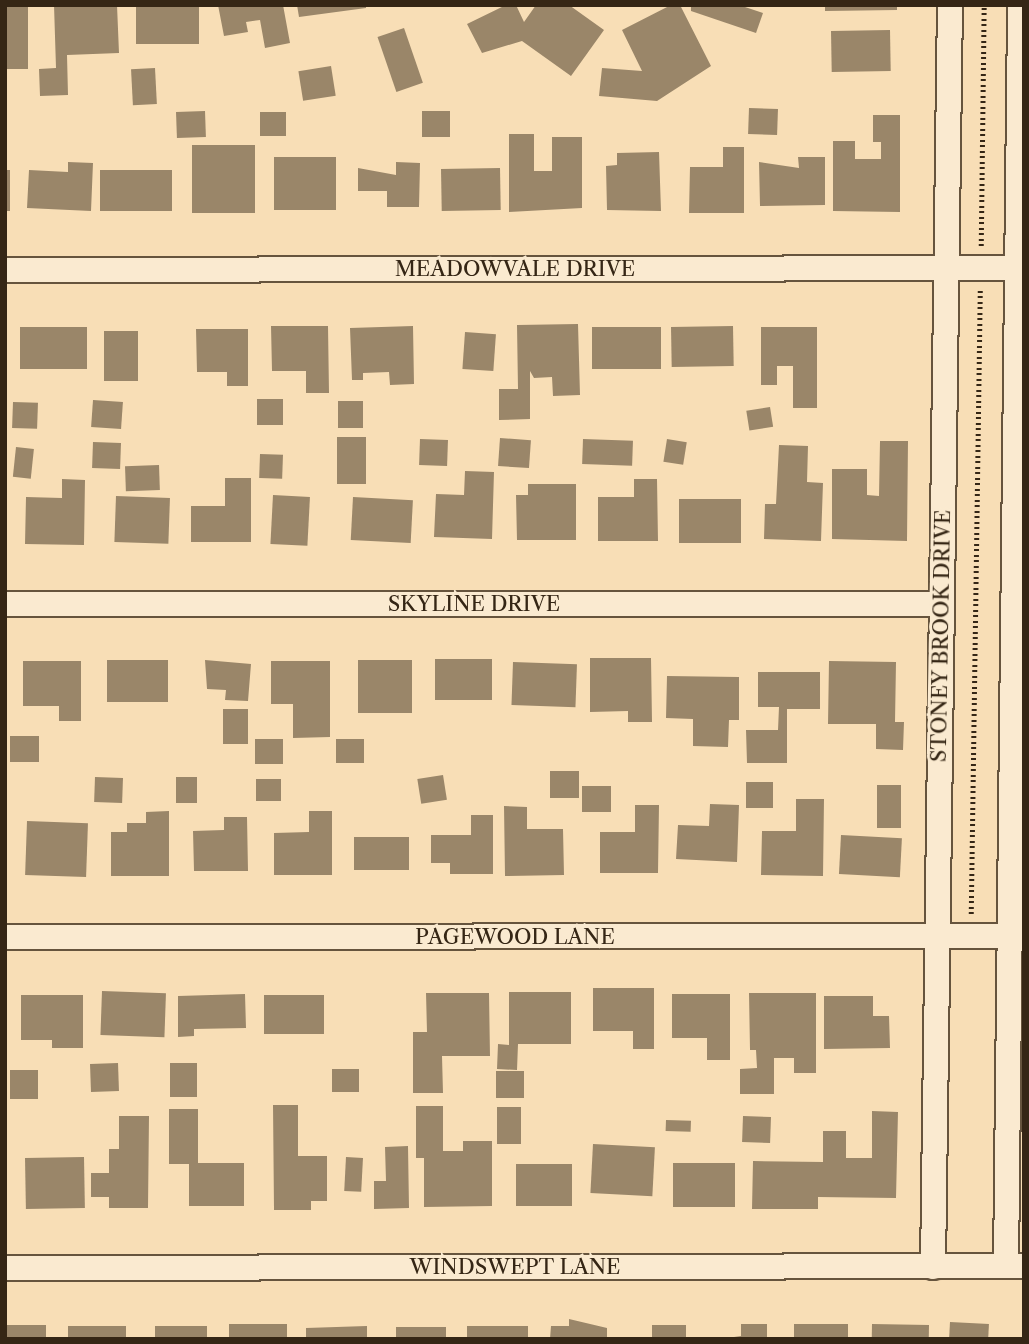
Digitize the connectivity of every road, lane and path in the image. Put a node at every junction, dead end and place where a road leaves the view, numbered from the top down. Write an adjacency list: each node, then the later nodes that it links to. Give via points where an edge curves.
1 (950, 5): 4 (street, STONEY BROOK DRIVE)
2 (984, 5): 5 (path)
3 (1020, 5): 6 (street)
4 (946, 268): 5 (street, MEADOWVALE DRIVE); 7 (street, MEADOWVALE DRIVE); 10 (street, STONEY BROOK DRIVE)
5 (981, 268): 6 (street, MEADOWVALE DRIVE); 11 (path)
6 (1021, 268): 8 (street)
7 (5, 270)
8 (1019, 601): 12 (street)
9 (5, 604): 10 (street, SKYLINE DRIVE)
10 (942, 604): 14 (street, STONEY BROOK DRIVE)
11 (971, 936): 12 (street, PAGEWOOD LANE); 14 (street, PAGEWOOD LANE)
12 (1017, 936): 15 (street)
13 (5, 937): 14 (street, PAGEWOOD LANE)
14 (937, 937): 16 (street, STONEY BROOK DRIVE)
15 (1015, 1266): 16 (street, WINDSWEPT LANE)
16 (933, 1267): 17 (street, WINDSWEPT LANE)
17 (5, 1268)

